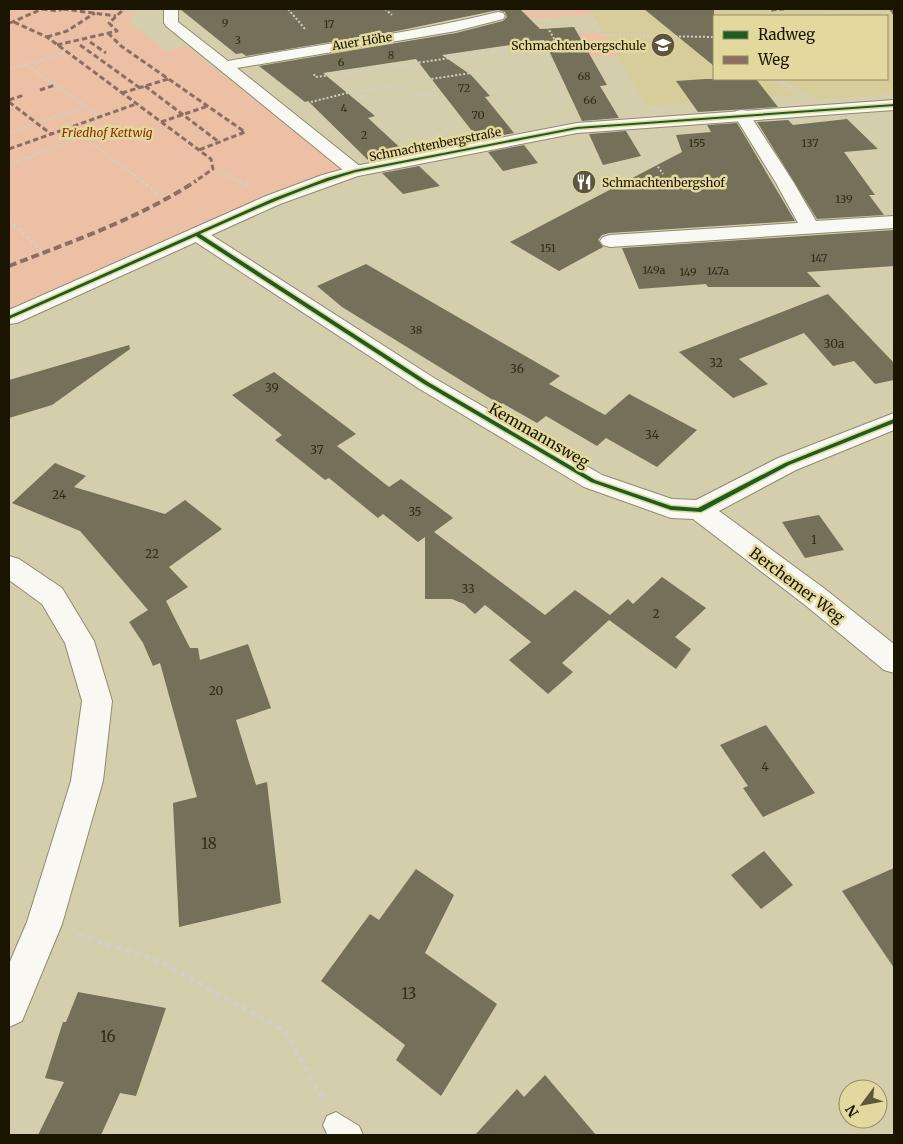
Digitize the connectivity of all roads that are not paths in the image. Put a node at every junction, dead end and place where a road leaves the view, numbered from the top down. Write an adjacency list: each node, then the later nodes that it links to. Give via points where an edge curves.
1 (171, 9): 3 (street, via 171,23)
2 (498, 16): 3 (street, Auer Höhe, via 456,27)
3 (225, 66): 6 (street)
4 (894, 105): 5 (street, Schmachtenbergstraße)
5 (742, 115): 6 (street, Schmachtenbergstraße, via 577,128); 8 (street)
6 (355, 171): 9 (street, Schmachtenbergstraße, via 273,200)
7 (894, 222): 8 (street)
8 (809, 226): 10 (street)
9 (198, 235): 11 (street, Schmachtenbergstraße); 13 (street, Kemmannsweg, via 426,383 593,481 671,508)
10 (610, 241)
11 (9, 318)
12 (894, 421): 13 (street, via 787,464)
13 (699, 510): 15 (street, Berchemer Weg, via 816,597)
14 (9, 566): 16 (street, via 52,596 79,641 97,701 87,781 44,924)
15 (894, 661)
16 (9, 1008)

